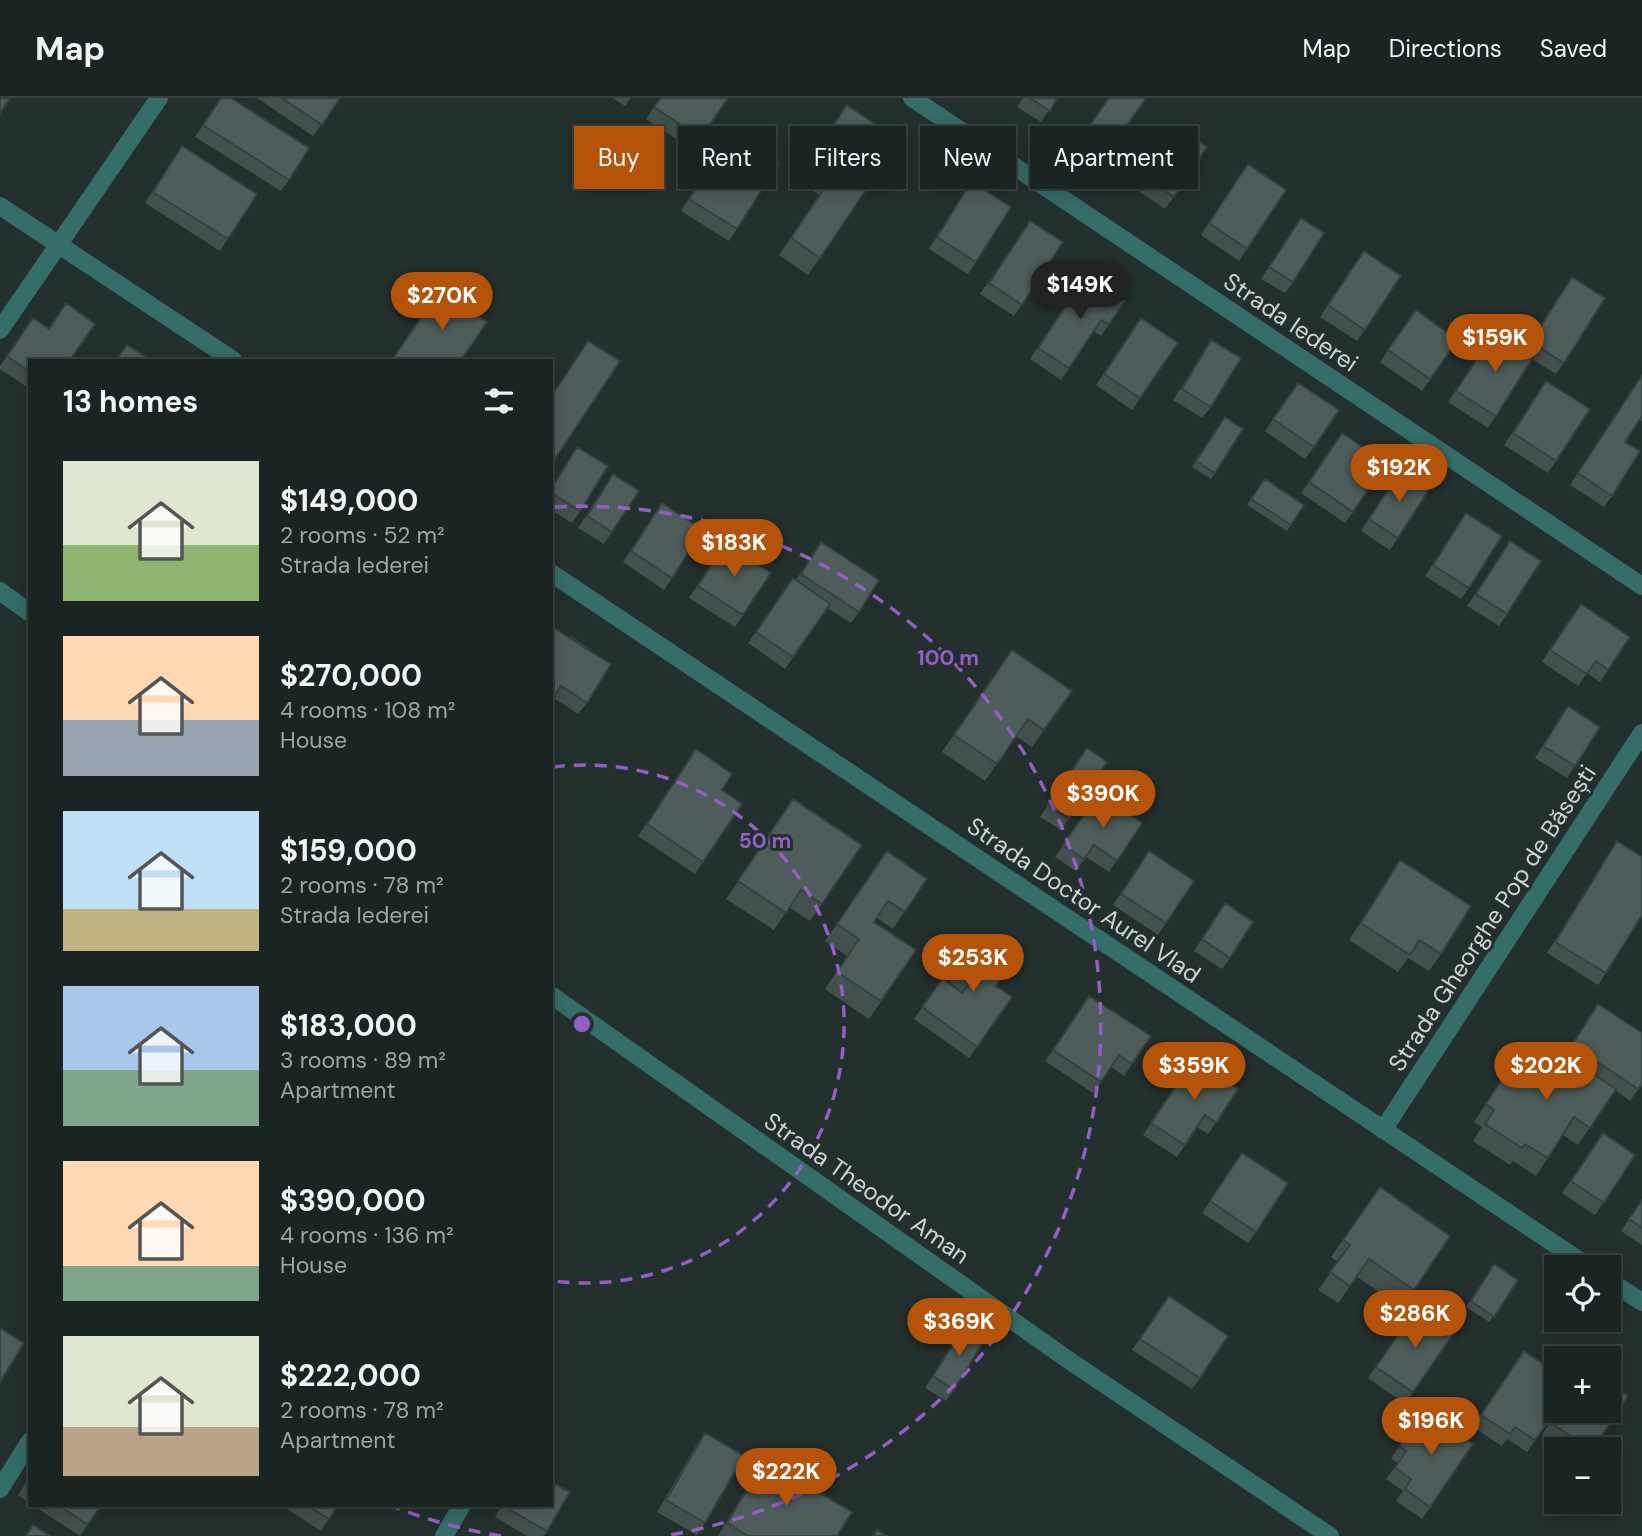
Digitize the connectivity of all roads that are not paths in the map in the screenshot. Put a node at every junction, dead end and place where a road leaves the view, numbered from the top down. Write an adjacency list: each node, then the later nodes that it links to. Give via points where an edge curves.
1 (159, 98): 4 (street)
2 (912, 98): 8 (street, Strada Iederei)
3 (0, 206): 4 (street)
4 (59, 244): 5 (street); 6 (street)
5 (0, 330)
6 (232, 359)
7 (553, 574): 13 (street, Strada Doctor Aurel Vlad)
8 (1642, 586)
9 (0, 591): 10 (street)
10 (28, 612)
11 (1642, 733): 13 (street, Strada Gheorghe Pop de Băsești)
12 (553, 996): 21 (street, Strada Theodor Aman, via 1067,1359)
13 (1383, 1130): 14 (street, Strada Doctor Aurel Vlad)
14 (1571, 1255)
15 (1621, 1288): 16 (street)
16 (1642, 1302)
17 (28, 1444): 18 (street)
18 (0, 1489)
19 (462, 1507): 20 (street)
20 (444, 1536)
21 (1331, 1536)

